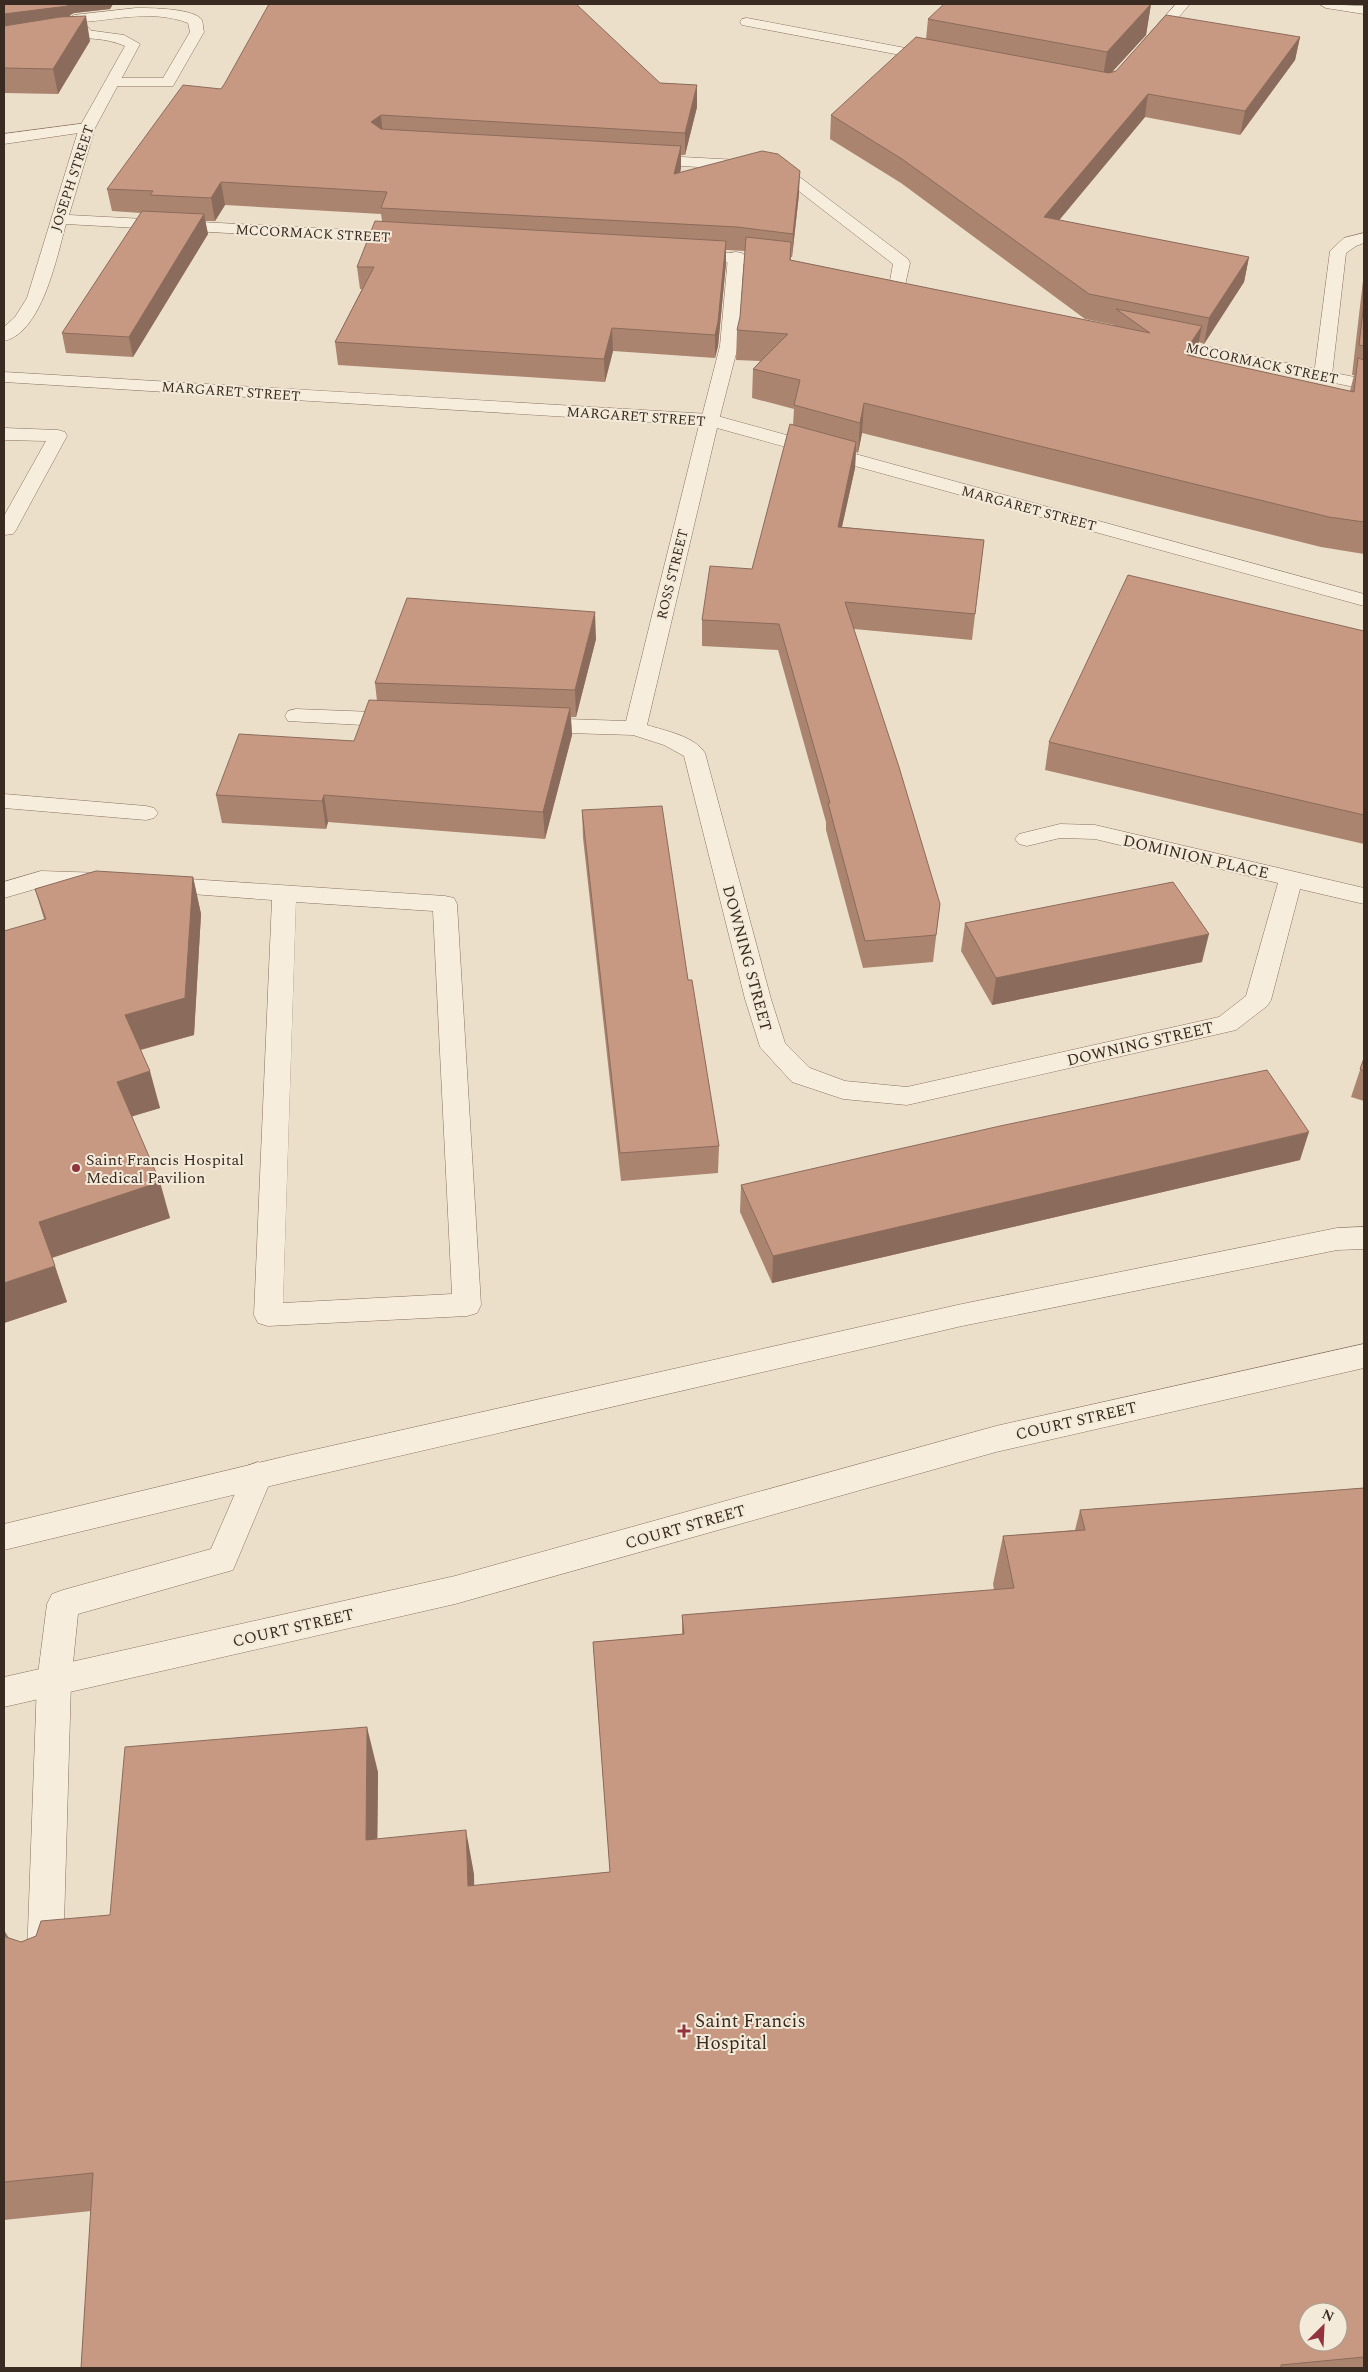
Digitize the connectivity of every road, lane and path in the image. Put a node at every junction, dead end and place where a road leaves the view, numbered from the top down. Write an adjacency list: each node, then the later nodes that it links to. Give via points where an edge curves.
1 (1183, 4): 7 (street)
2 (1326, 4): 3 (street)
3 (1364, 10)
4 (747, 22): 8 (street)
5 (87, 34): 6 (street); 9 (street, JOSEPH STREET, via 122,38 133,44); 9 (street, via 74,19 164,11 195,21 197,32 168,83)
6 (4, 45)
7 (1138, 54)
8 (951, 60)
9 (111, 82): 10 (street, JOSEPH STREET)
10 (87, 128): 11 (street); 13 (street, JOSEPH STREET)
11 (4, 139)
12 (631, 159): 20 (street, via 758,166 784,172 902,263)
13 (59, 219): 15 (street, MCCORMACK STREET); 22 (street, JOSEPH STREET, via 36,298 22,320)
14 (1364, 238): 24 (street, via 1350,242 1338,251)
15 (420, 239)
16 (677, 254): 17 (street)
17 (736, 257): 18 (street); 27 (street, ROSS STREET, via 729,346)
18 (797, 265)
19 (880, 282): 20 (street)
20 (898, 286): 21 (street)
21 (918, 290)
22 (4, 336)
23 (1142, 338): 24 (street, MCCORMACK STREET)
24 (1323, 375): 26 (street, MCCORMACK STREET)
25 (4, 377): 27 (street, MARGARET STREET)
26 (1364, 384)
27 (710, 420): 30 (street, MARGARET STREET); 34 (street, ROSS STREET)
28 (4, 434): 29 (street, via 58,436)
29 (4, 529)
30 (1364, 600)
31 (296, 716): 32 (street)
32 (426, 721)
33 (516, 724): 34 (street, DOWNING STREET)
34 (635, 728): 38 (street, DOWNING STREET, via 672,740 694,753 773,1047 801,1075 843,1090 907,1096 1227,1024 1258,1000)
35 (4, 801): 36 (street)
36 (146, 813)
37 (1027, 839): 38 (street, DOMINION PLACE, via 1060,832 1095,832)
38 (1292, 878): 41 (street, DOMINION PLACE)
39 (4, 890): 40 (street, via 41,880)
40 (284, 894): 40 (street, via 445,904 467,1305 268,1315)
41 (1364, 896)
42 (1364, 1238): 44 (street, via 1337,1240 962,1315)
43 (1364, 1356): 46 (street, COURT STREET, via 996,1439 455,1590)
44 (258, 1476): 45 (street); 46 (street, via 222,1560 62,1604)
45 (4, 1537)
46 (54, 1682): 47 (street, COURT STREET); 48 (street)
47 (4, 1692)
48 (44, 1964)

